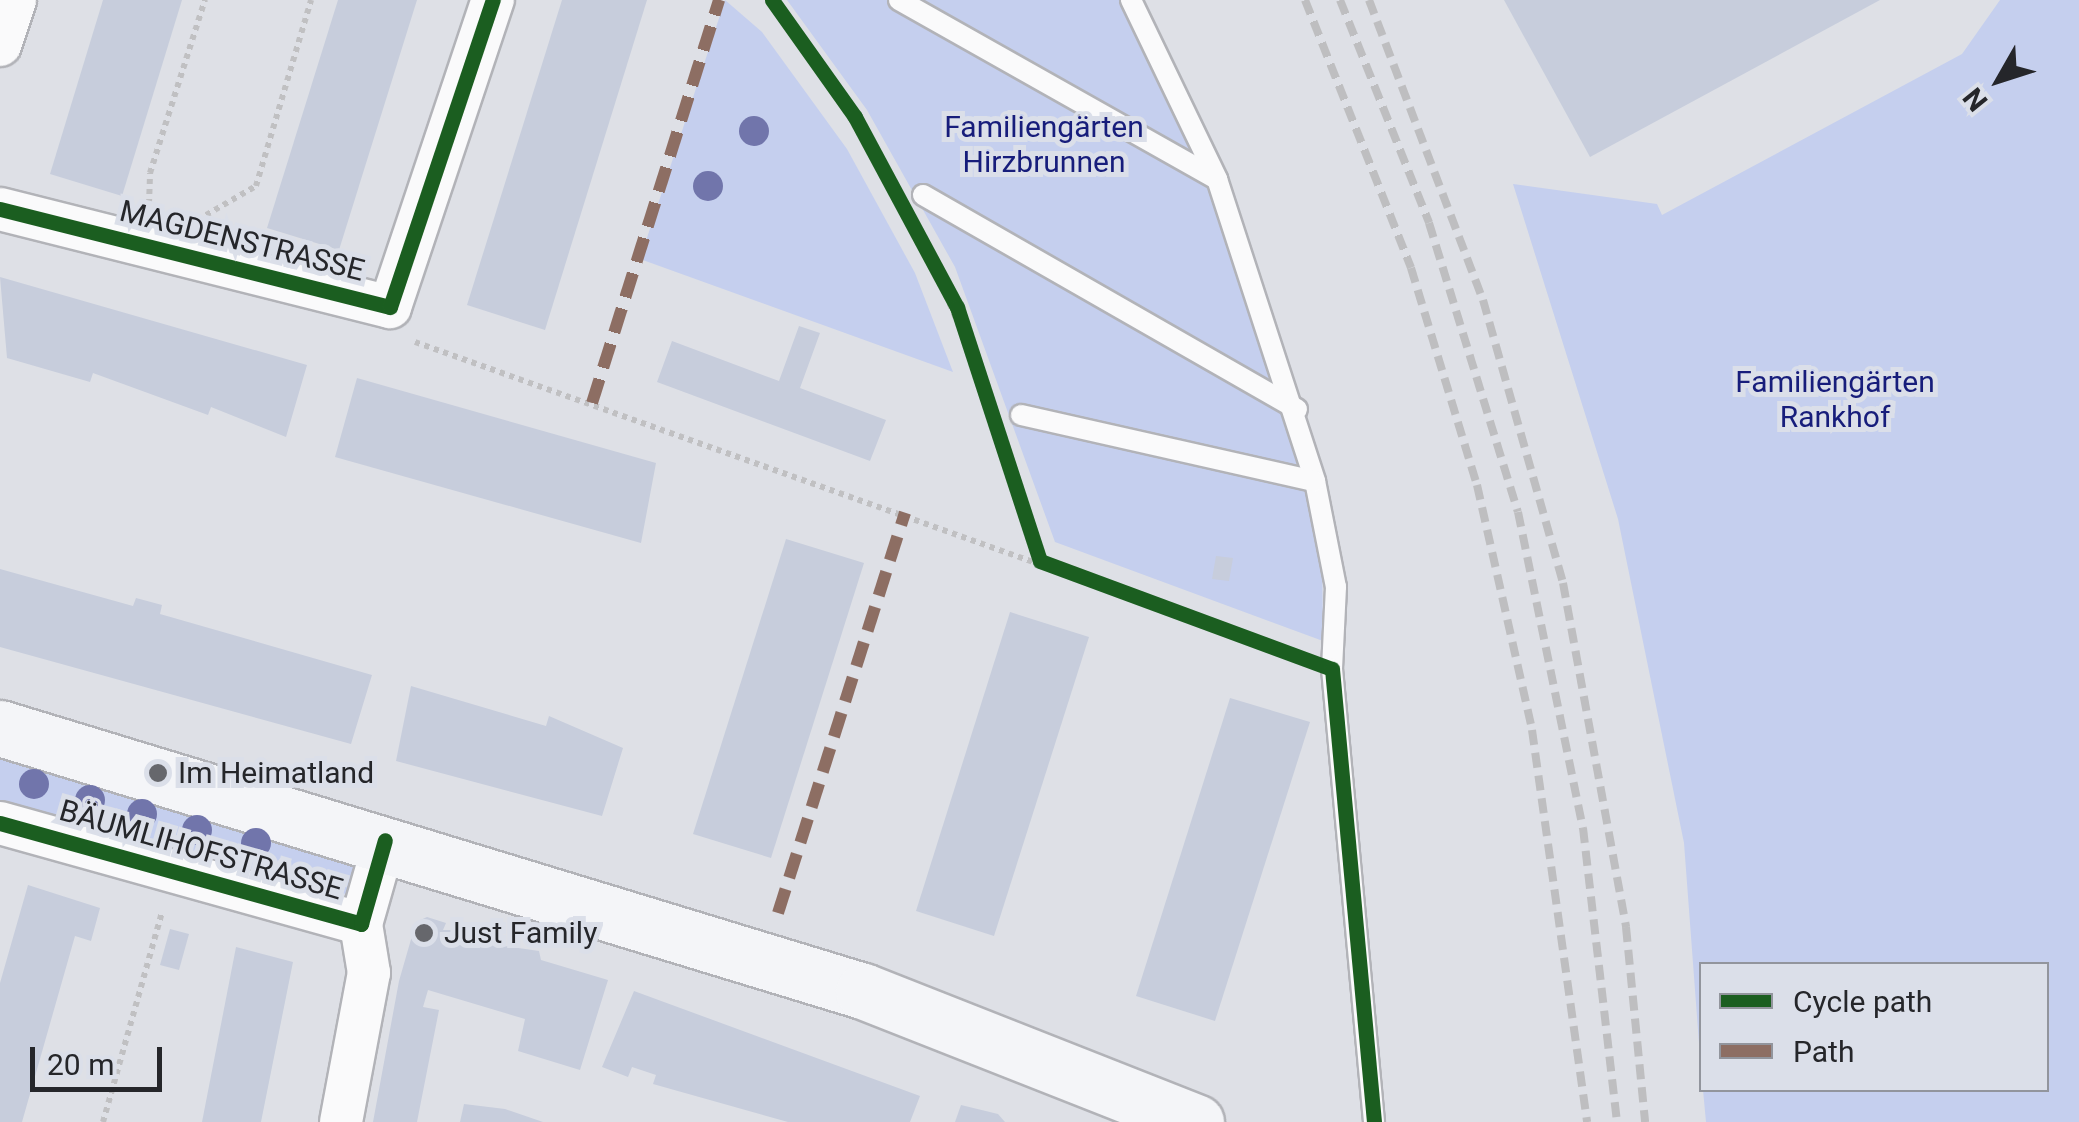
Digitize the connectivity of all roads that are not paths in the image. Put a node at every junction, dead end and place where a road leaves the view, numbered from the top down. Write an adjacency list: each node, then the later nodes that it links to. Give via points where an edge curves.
1 (14, 0): 5 (street)
2 (493, 0): 8 (street, MAGDENSTRASSE, via 390,307)
3 (899, 0): 6 (lane)
4 (1132, 0): 6 (lane)
5 (0, 45)
6 (1217, 180): 9 (lane)
7 (916, 202): 9 (lane)
8 (0, 208)
9 (1297, 409): 11 (lane)
10 (1021, 415): 11 (lane)
11 (1315, 481): 18 (lane, via 1336,586 1332,668)
12 (0, 728): 14 (main road, BÄUMLIHOFSTRASSE)
13 (2, 830): 15 (street, BÄUMLIHOFSTRASSE)
14 (386, 840): 15 (street, BÄUMLIHOFSTRASSE); 17 (main road, BÄUMLIHOFSTRASSE, via 862,991)
15 (361, 924): 16 (street, via 369,973)
16 (341, 1122)
17 (1196, 1122)
18 (1374, 1122)

